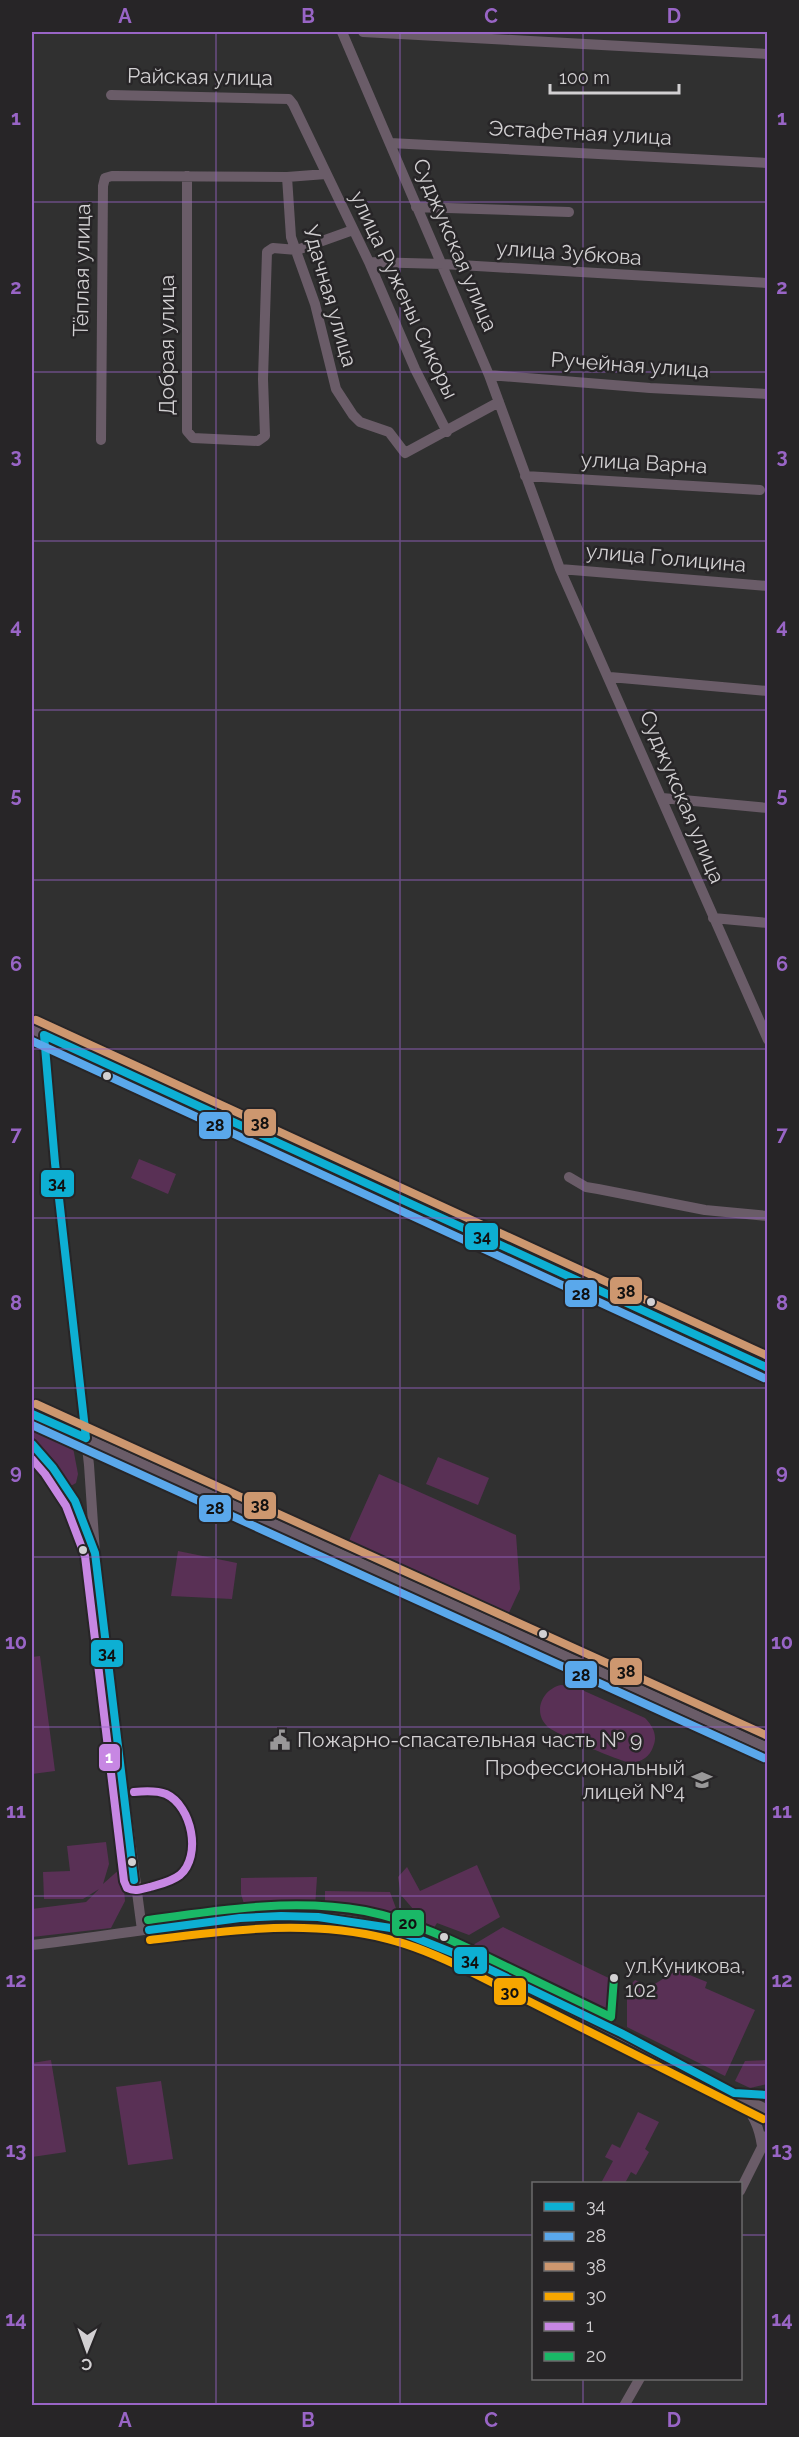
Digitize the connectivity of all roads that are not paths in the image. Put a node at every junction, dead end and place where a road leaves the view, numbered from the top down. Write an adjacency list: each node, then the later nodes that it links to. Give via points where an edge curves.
1 (342, 32): 6 (street, Суджукская улица)
2 (363, 32): 3 (street)
3 (768, 54)
4 (111, 95): 5 (street, Райская улица)
5 (289, 99): 8 (street, улица Ружены Сикоры)
6 (390, 143): 7 (street, Эстафетная улица); 11 (street, Суджукская улица)
7 (768, 162)
8 (326, 174): 10 (street, Тёплая улица); 13 (street, улица Ружены Сикоры)
9 (187, 176): 10 (street, Тёплая улица); 14 (street, Добрая улица, via 187,435 258,441 264,436 266,255 273,248); 22 (street, Тёплая улица, via 105,178)
10 (287, 177): 14 (street, Удачная улица, via 289,226)
11 (417, 207): 12 (street); 16 (street, Суджукская улица)
12 (569, 212)
13 (353, 230): 14 (street); 15 (street, улица Ружены Сикоры)
14 (297, 250): 21 (street, Удачная улица, via 336,389 352,415 360,422 389,432 405,453)
15 (369, 262): 16 (street, улица Зубкова); 21 (street, улица Ружены Сикоры)
16 (443, 264): 17 (street, улица Зубкова); 18 (street, Суджукская улица)
17 (768, 283)
18 (489, 375): 19 (street, Ручейная улица); 20 (street, Суджукская улица)
19 (768, 394)
20 (499, 402): 21 (street); 23 (street, Суджукская улица)
21 (447, 432)
22 (100, 440)
23 (525, 476): 24 (street, улица Варна); 25 (street, Суджукская улица)
24 (760, 490)
25 (561, 569): 26 (street, улица Голицина); 27 (street, Суджукская улица)
26 (768, 586)
27 (610, 677): 28 (street); 29 (street, Суджукская улица)
28 (768, 692)
29 (662, 798): 30 (street); 31 (street, Суджукская улица)
30 (768, 808)
31 (713, 918): 32 (street); 35 (street, Суджукская улица)
32 (768, 923)
33 (32, 1030): 34 (street)
34 (44, 1035): 38 (street); 40 (street)
35 (767, 1036)
36 (569, 1177): 37 (street, via 598,1190 705,1210)
37 (768, 1216)
38 (768, 1368)
39 (32, 1414): 40 (street)
40 (86, 1438): 42 (street); 45 (street)
41 (32, 1444): 43 (street)
42 (89, 1466): 43 (street, via 86,1487); 44 (street)
43 (75, 1501): 44 (street)
44 (95, 1553): 46 (street)
45 (768, 1748)
46 (142, 1930): 47 (street); 48 (street, via 281,1916 318,1917 391,1928 466,1958)
47 (32, 1945)
48 (734, 2093): 49 (street); 50 (street); 52 (street, via 753,2115)
49 (768, 2095)
50 (768, 2110)
51 (768, 2134): 52 (street)
52 (762, 2146): 53 (street)
53 (742, 2190)
54 (639, 2380): 55 (street)
55 (624, 2406)

